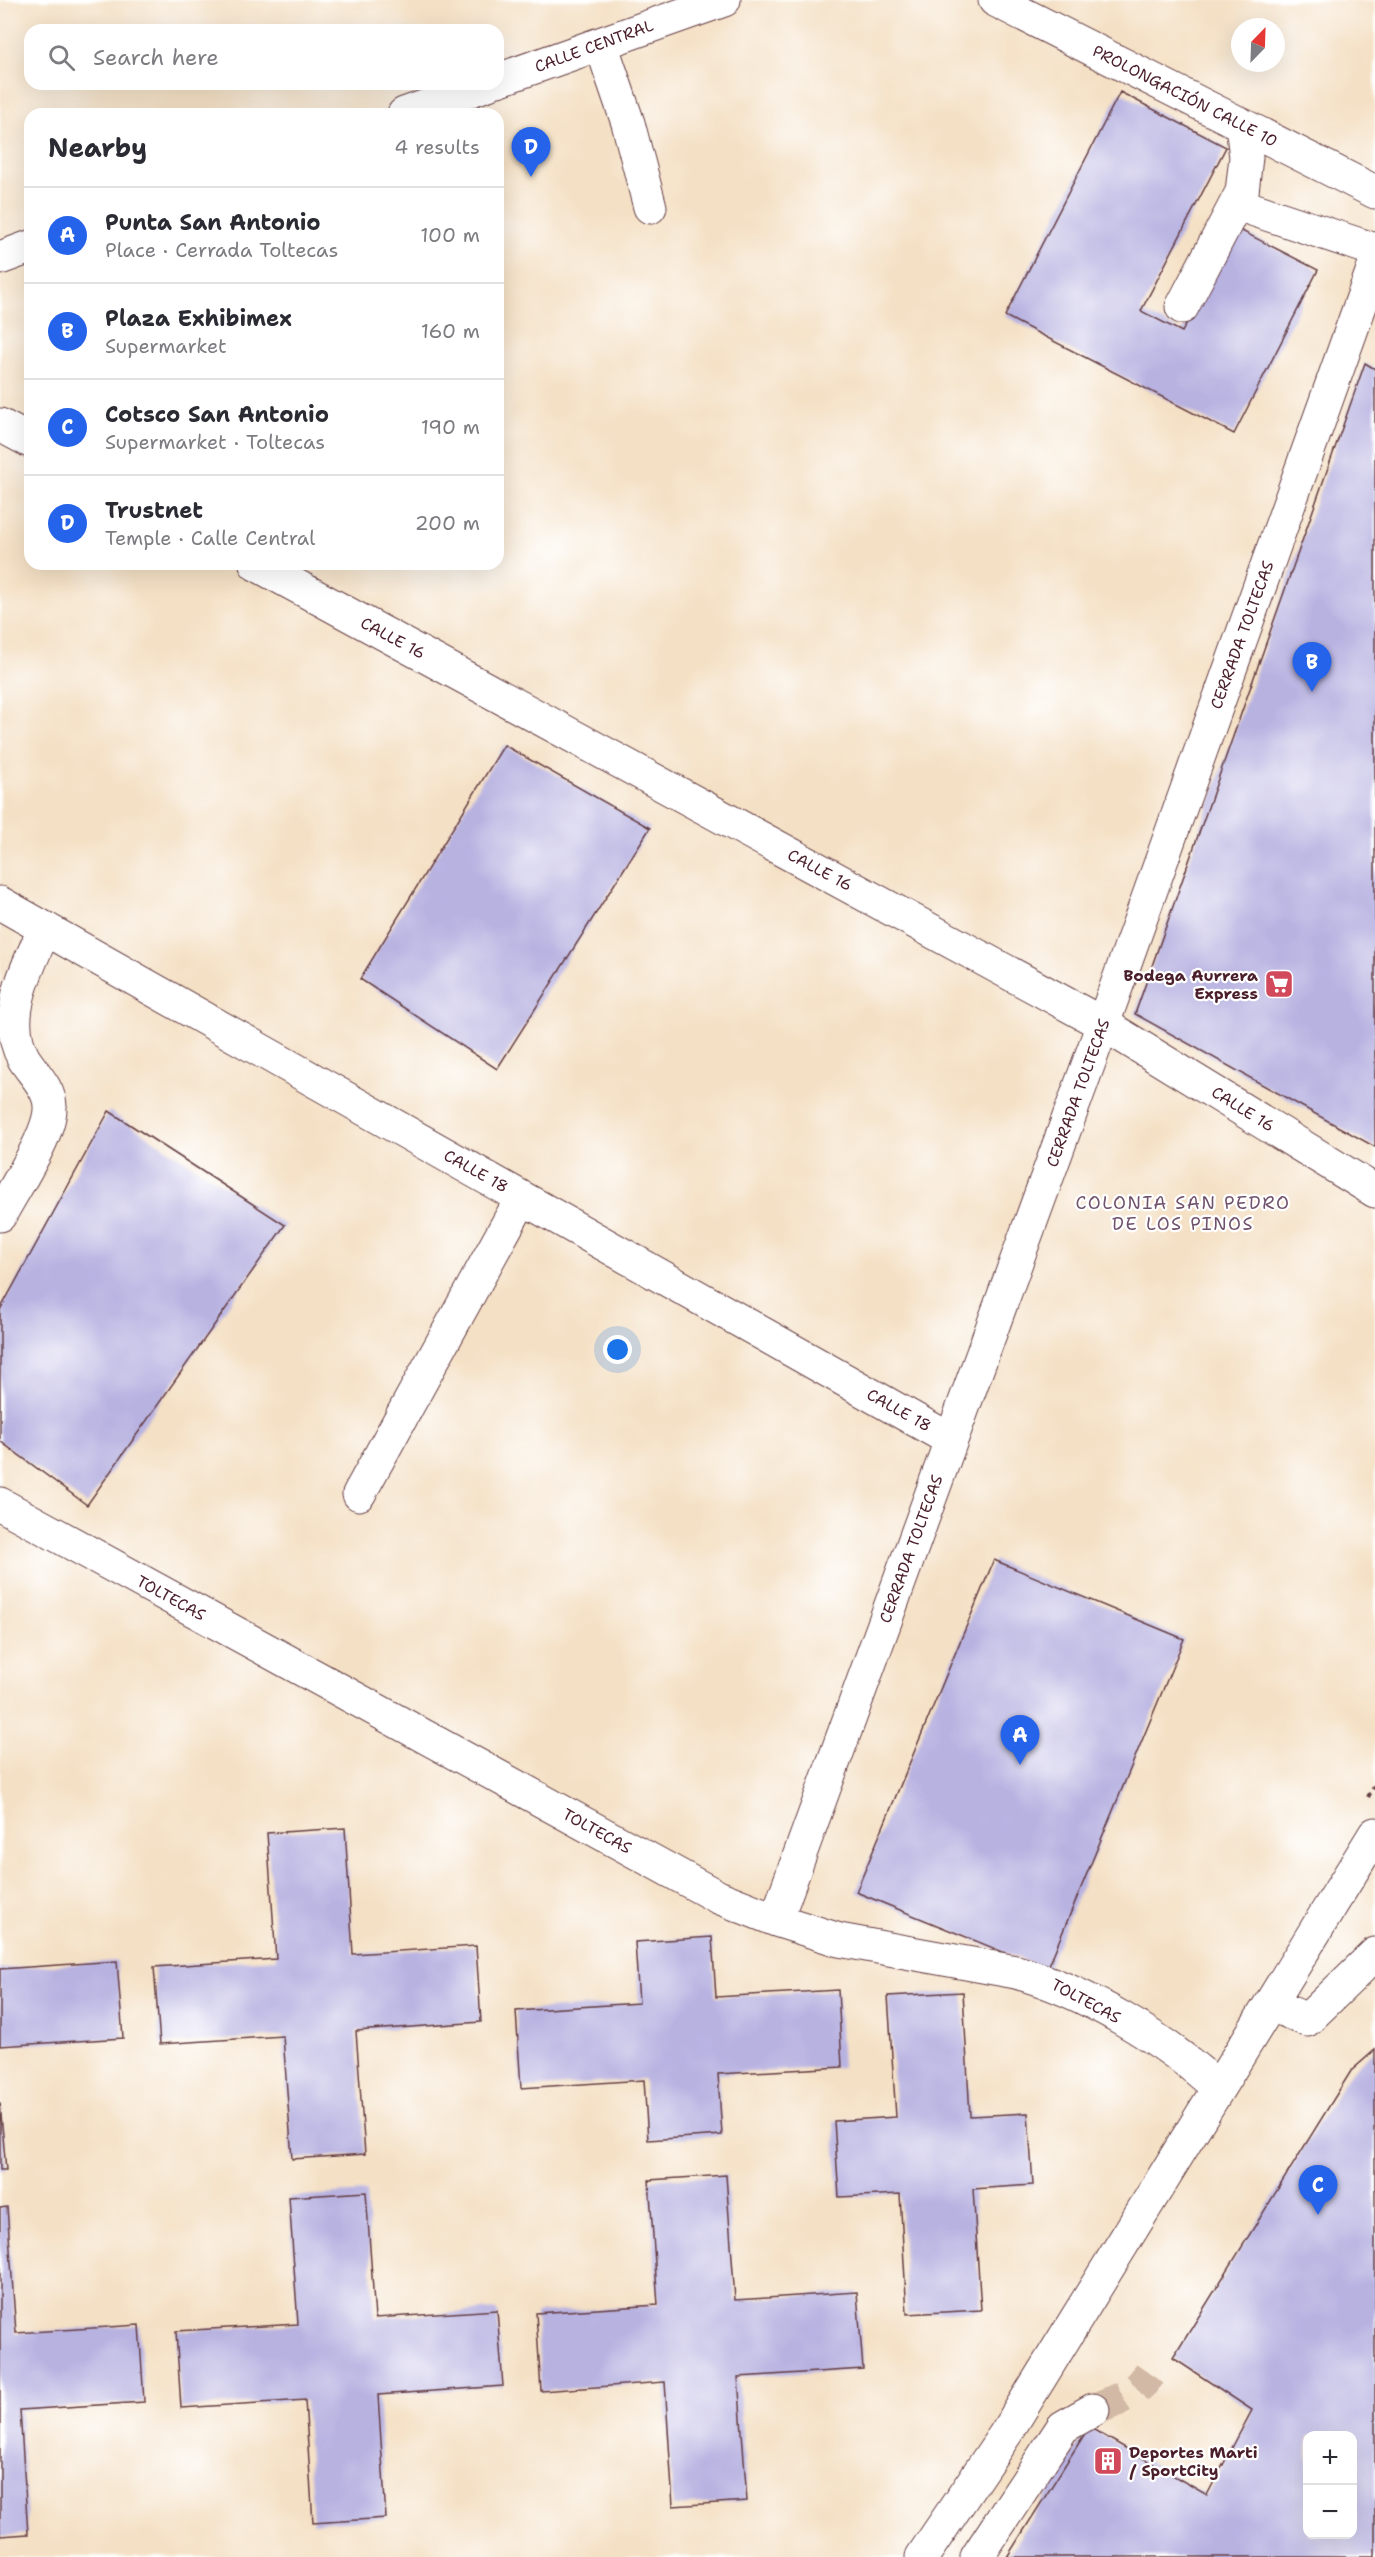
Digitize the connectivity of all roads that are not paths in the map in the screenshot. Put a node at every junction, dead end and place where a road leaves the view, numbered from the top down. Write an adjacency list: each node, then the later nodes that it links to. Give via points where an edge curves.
1 (724, 0): 3 (street, CALLE CENTRAL)
2 (994, 0): 7 (street, PROLONGACIÓN CALLE 10)
3 (601, 44): 4 (street, CALLE CENTRAL); 10 (street, via 628,123)
4 (504, 78)
5 (471, 90): 6 (street)
6 (421, 108)
7 (1242, 125): 8 (street, PROLONGACIÓN CALLE 10); 9 (street, via 1246,157)
8 (1375, 192)
9 (1237, 204): 12 (street); 15 (street)
10 (650, 207)
11 (24, 249): 13 (street)
12 (1375, 250)
13 (0, 258)
14 (1375, 264): 21 (street, CERRADA TOLTECAS)
15 (1182, 307)
16 (0, 425): 17 (street)
17 (24, 438)
18 (267, 570): 21 (street, CALLE 16)
19 (0, 903): 20 (street, CALLE 18)
20 (45, 928): 23 (street, CALLE 18); 24 (street, via 16,993 15,1032 23,1057 38,1077 50,1106 45,1132)
21 (1104, 1024): 22 (street, CALLE 16); 25 (street, CERRADA TOLTECAS)
22 (1375, 1191)
23 (522, 1198): 25 (street, CALLE 18); 26 (street)
24 (0, 1215)
25 (951, 1440): 29 (street, CERRADA TOLTECAS)
26 (359, 1494)
27 (0, 1504): 29 (street, TOLTECAS, via 718,1897)
28 (1375, 1834): 31 (street)
29 (776, 1920): 32 (street, TOLTECAS, via 838,1940 1044,1979 1127,2011)
30 (1375, 1954): 31 (street, via 1307,2020)
31 (1270, 2004): 32 (street)
32 (1218, 2088): 34 (street, via 1006,2433)
33 (1093, 2410): 35 (street, via 1063,2427)
34 (922, 2557)
35 (977, 2557)

